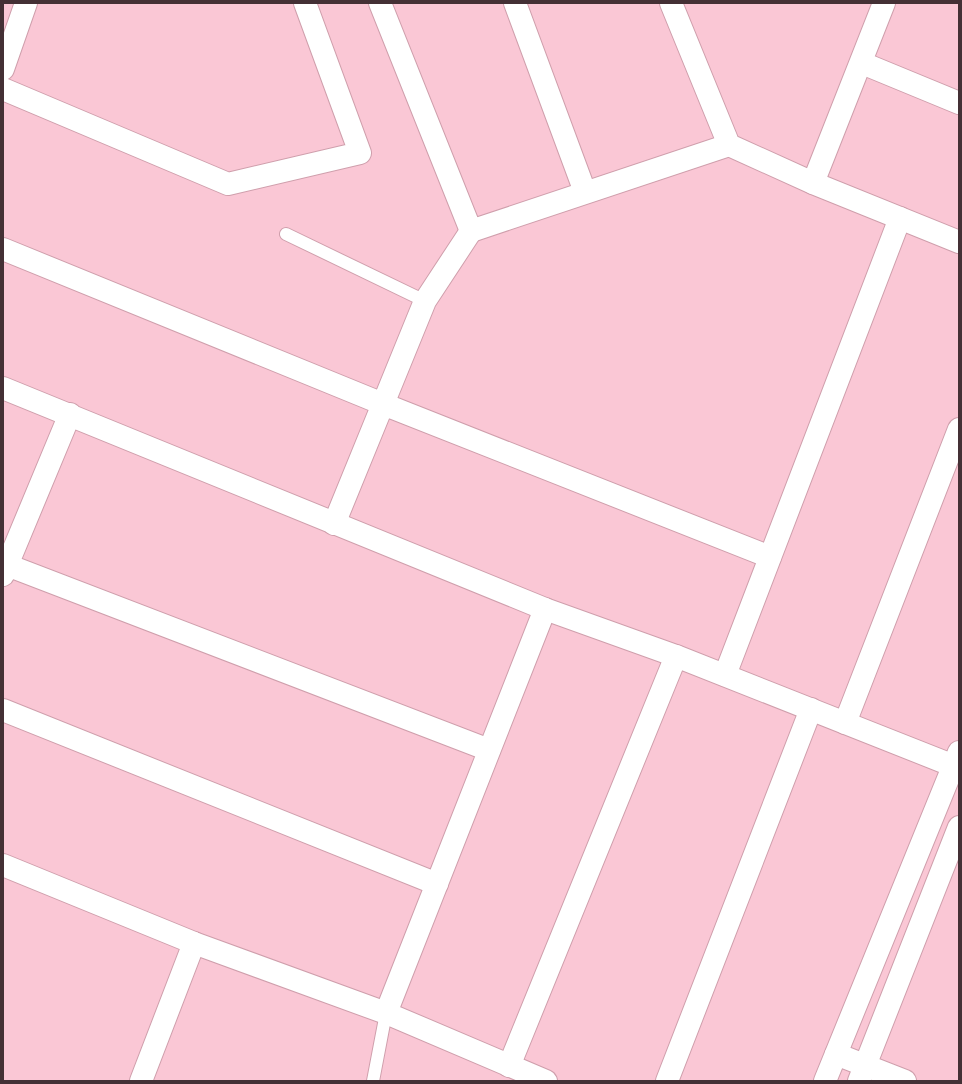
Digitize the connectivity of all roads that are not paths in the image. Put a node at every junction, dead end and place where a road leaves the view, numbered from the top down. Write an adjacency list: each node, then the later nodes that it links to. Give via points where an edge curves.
1 (26, 3): 8 (street)
2 (305, 3): 9 (street, via 360,153 228,184)
3 (380, 3): 15 (street)
4 (515, 3): 13 (street)
5 (671, 3): 11 (street)
6 (884, 3): 7 (street)
7 (862, 63): 10 (street); 12 (street)
8 (3, 69)
9 (3, 89)
10 (959, 103)
11 (730, 145): 12 (street); 13 (street)
12 (813, 183): 14 (street)
13 (585, 192): 15 (street)
14 (900, 218): 17 (street); 25 (street)
15 (471, 231): 19 (street)
16 (286, 234): 19 (lane)
17 (959, 242)
18 (3, 249): 21 (street)
19 (425, 300): 21 (street)
20 (3, 388): 22 (street)
21 (383, 404): 24 (street); 25 (street)
22 (70, 414): 24 (street); 26 (street)
23 (959, 429): 32 (street)
24 (334, 524): 27 (street)
25 (770, 557): 29 (street)
26 (5, 570): 33 (street)
27 (545, 609): 28 (street); 33 (street)
28 (676, 656): 29 (street); 41 (street)
29 (725, 675): 30 (street)
30 (811, 709): 32 (street); 46 (street)
31 (3, 710): 37 (street)
32 (845, 723): 34 (street)
33 (490, 750): 37 (street)
34 (957, 761): 40 (street)
35 (959, 827): 42 (street)
36 (3, 864): 38 (street)
37 (437, 884): 39 (street)
38 (194, 943): 39 (street); 43 (street)
39 (386, 1013): 41 (street); 44 (lane)
40 (836, 1054): 42 (street); 47 (street)
41 (509, 1066): 45 (street)
42 (862, 1074): 48 (street)
43 (141, 1081)
44 (373, 1081)
45 (546, 1081)
46 (667, 1081)
47 (825, 1081)
48 (905, 1081)

